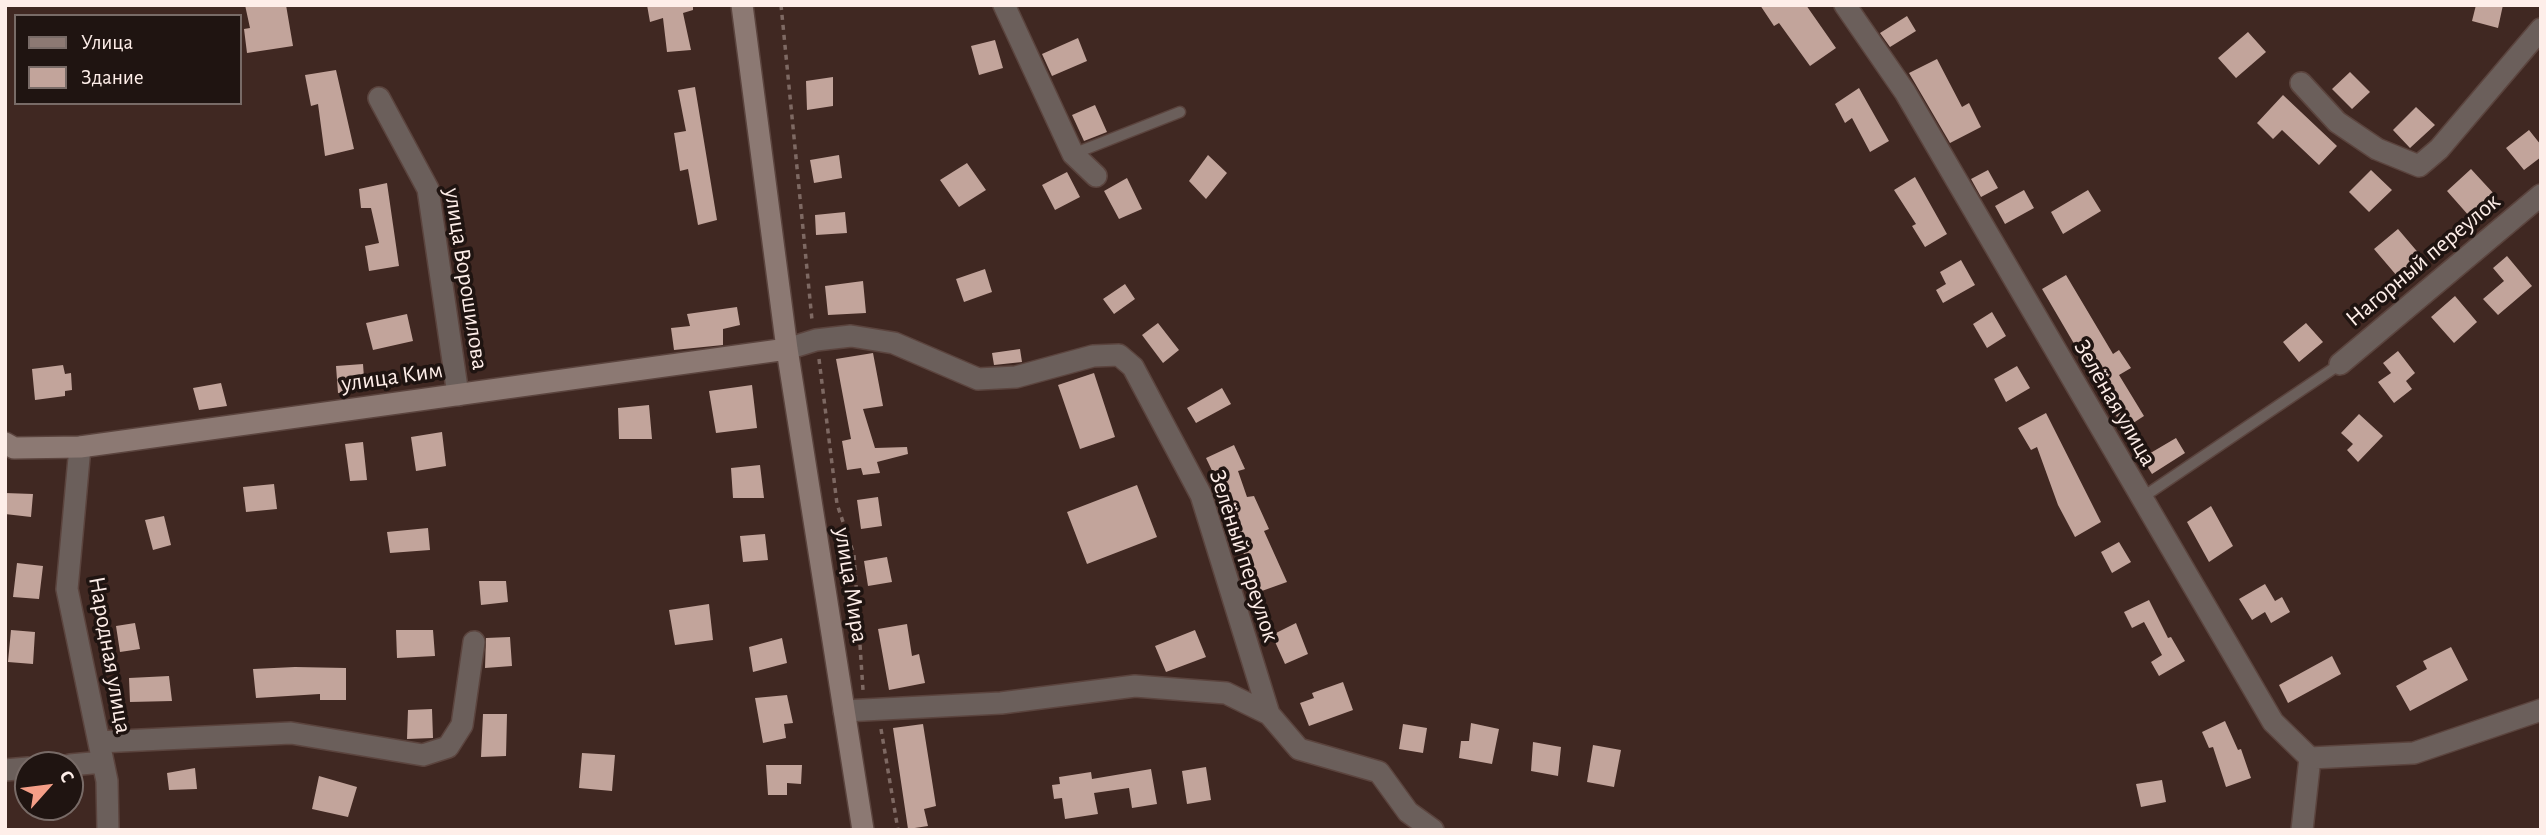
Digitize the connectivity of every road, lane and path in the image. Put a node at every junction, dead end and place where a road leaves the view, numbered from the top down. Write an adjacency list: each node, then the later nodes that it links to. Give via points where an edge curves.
1 (742, 5): 13 (street, улица Мира)
2 (781, 5): 12 (path, via 800,221)
3 (1004, 5): 9 (street)
4 (1845, 5): 18 (street, Зелёная улица, via 1905,92)
5 (2541, 29): 6 (street, via 2439,149 2419,166 2377,149 2337,122)
6 (2301, 83)
7 (379, 98): 15 (street, улица Ворошилова, via 428,189)
8 (1180, 112): 9 (lane)
9 (1073, 154): 10 (street)
10 (1096, 176)
11 (2541, 195): 14 (street, Нагорный переулок)
12 (816, 340): 13 (street, Зелёный переулок); 22 (path, via 838,503 854,555 863,691); 23 (street, Зелёный переулок, via 851,335 894,343 978,379 1016,377 1093,356 1119,355 1133,367 1201,495)
13 (787, 349): 15 (street, улица Ким); 21 (street, улица Мира)
14 (2340, 364): 18 (lane)
15 (458, 395): 17 (street, улица Ким)
16 (5, 443): 17 (street, улица Ким, via 14,448)
17 (80, 447): 24 (street, Народная улица, via 67,589)
18 (2140, 499): 25 (street, Зелёная улица, via 2273,722)
19 (474, 642): 24 (street, via 462,726 449,747 424,755 291,733)
20 (2541, 710): 25 (street, via 2414,753)
21 (844, 711): 22 (street, Зелёный переулок); 28 (street, улица Мира)
22 (876, 711): 23 (street, Зелёный переулок, via 1001,703 1135,686 1226,693); 29 (path, via 887,751)
23 (1269, 715): 30 (street, Зелёный переулок, via 1299,749 1379,772 1408,812)
24 (101, 752): 26 (street); 27 (street, Народная улица)
25 (2310, 758): 31 (street)
26 (84, 759)
27 (108, 830)
28 (863, 830)
29 (898, 830)
30 (1433, 830)
31 (2302, 830)

